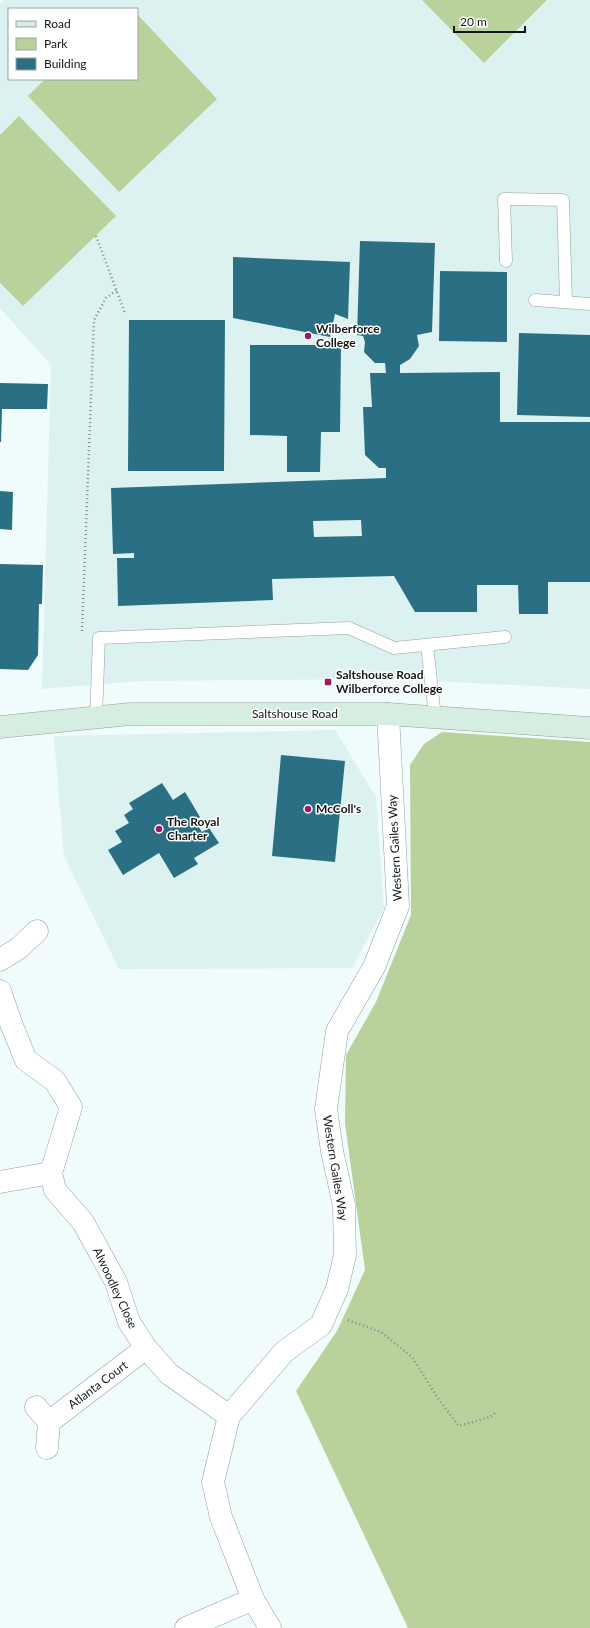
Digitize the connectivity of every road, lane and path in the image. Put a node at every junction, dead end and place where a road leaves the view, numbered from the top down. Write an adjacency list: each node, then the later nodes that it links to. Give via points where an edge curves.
1 (96, 236): 3 (path)
2 (506, 261): 5 (lane, via 504,199 563,200)
3 (117, 290): 7 (path); 9 (path, via 106,298 94,320 81,644)
4 (535, 300): 5 (lane)
5 (566, 302): 6 (lane)
6 (590, 304)
7 (125, 313)
8 (505, 637): 10 (lane)
9 (99, 638): 10 (lane, via 349,628 394,648); 13 (lane)
10 (427, 645): 12 (lane)
11 (388, 714): 12 (main road, Saltshouse Road); 13 (main road, Saltshouse Road, via 130,714); 21 (street, Western Gailes Way, via 398,906 374,967 337,1031 326,1109 344,1205 345,1255 337,1289)
12 (435, 717): 15 (main road, Saltshouse Road)
13 (96, 718): 14 (main road, Saltshouse Road)
14 (0, 727)
15 (590, 728)
16 (37, 931): 17 (street, via 19,948)
17 (0, 960)
18 (0, 991): 19 (street, via 26,1060 55,1081 71,1107)
19 (51, 1173): 20 (street); 22 (street, Alwoodley Close, via 55,1190 83,1222 116,1282 129,1322)
20 (0, 1182)
21 (327, 1312): 23 (path, via 380,1332 412,1357 459,1426 490,1417); 24 (street, Western Gailes Way, via 321,1325 284,1352)
22 (146, 1348): 24 (street, Alwoodley Close, via 169,1374); 25 (street, Atlanta Court, via 42,1415)
23 (495, 1413)
24 (229, 1416): 26 (street, Western Gailes Way, via 213,1482 220,1518)
25 (47, 1448)
26 (253, 1599): 27 (street); 28 (street, Western Gailes Way)
27 (186, 1628)
28 (270, 1628)

